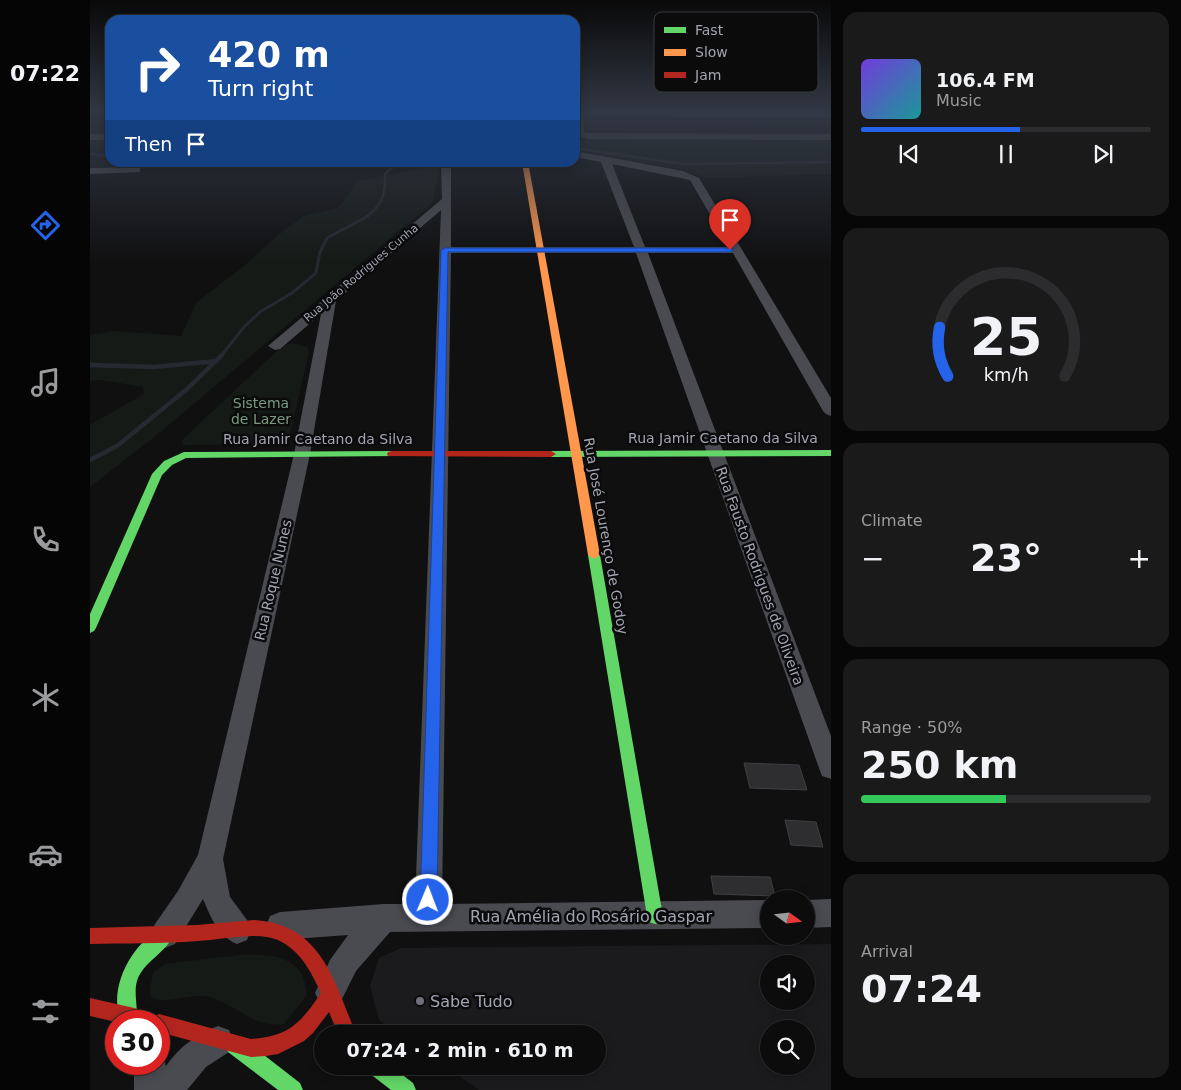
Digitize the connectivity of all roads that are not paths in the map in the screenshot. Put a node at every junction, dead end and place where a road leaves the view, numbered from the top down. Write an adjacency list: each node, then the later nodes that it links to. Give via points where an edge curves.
1 (606, 161): 13 (street, Rua Fausto Rodrigues de Oliveira)
2 (614, 161): 14 (street, via 694,178)
3 (446, 167): 9 (street)
4 (526, 167): 12 (street, Rua José Lourenço de Godoy)
5 (104, 170): 6 (street); 7 (street); 8 (street)
6 (137, 170)
7 (90, 171)
8 (90, 184)
9 (447, 200): 10 (street, Rua João Rodrigues Cunha); 11 (street)
10 (411, 231): 11 (street, via 430,230); 15 (street, Rua João Rodrigues Cunha)
11 (445, 242): 12 (street); 22 (street)
12 (541, 250): 13 (street); 18 (street, Rua José Lourenço de Godoy)
13 (641, 250): 14 (street); 19 (street, Rua Fausto Rodrigues de Oliveira)
14 (738, 250): 17 (street)
15 (330, 299): 16 (street, Rua João Rodrigues Cunha); 21 (street, Rua Roque Nunes)
16 (275, 346)
17 (831, 411)
18 (577, 453): 19 (street, Rua Jamir Caetano da Silva); 22 (street, Rua Jamir Caetano da Silva); 29 (street, Rua José Lourenço de Godoy)
19 (716, 453): 20 (street, Rua Jamir Caetano da Silva); 24 (street, Rua Fausto Rodrigues de Oliveira)
20 (831, 453)
21 (302, 454): 22 (street, Rua Jamir Caetano da Silva); 23 (street, Rua Jamir Caetano da Silva, via 184,455 168,462 156,474); 25 (street, Rua Roque Nunes)
22 (439, 454): 30 (street)
23 (90, 628)
24 (831, 768)
25 (210, 859): 32 (street, Rua Roque Nunes, via 211,879 224,916); 33 (street, Rua Roque Nunes, via 181,913)
26 (831, 913): 28 (street)
27 (760, 914): 29 (street, Rua Amélia do Rosário Gaspar)
28 (815, 914)
29 (655, 916): 30 (street, Rua Amélia do Rosário Gaspar)
30 (428, 917): 31 (street, Rua Amélia do Rosário Gaspar)
31 (384, 918): 32 (street, Rua Amélia do Rosário Gaspar); 35 (street, via 346,957)
32 (249, 929): 33 (street); 35 (street, via 280,933 297,942 310,954 321,972)
33 (165, 934): 34 (street); 37 (street, Rua Roque Nunes, via 134,965 126,988 125,1006)
34 (90, 936)
35 (329, 996): 39 (street); 41 (street, via 308,1026 283,1046 264,1049)
36 (90, 1007): 38 (street)
37 (128, 1010)
38 (105, 1011)
39 (341, 1025)
40 (170, 1026): 41 (street)
41 (226, 1041): 45 (street, via 202,1048 191,1057); 46 (street)
42 (150, 1075): 44 (street)
43 (387, 1075): 47 (street)
44 (150, 1090)
45 (169, 1090)
46 (292, 1090)
47 (406, 1090)

